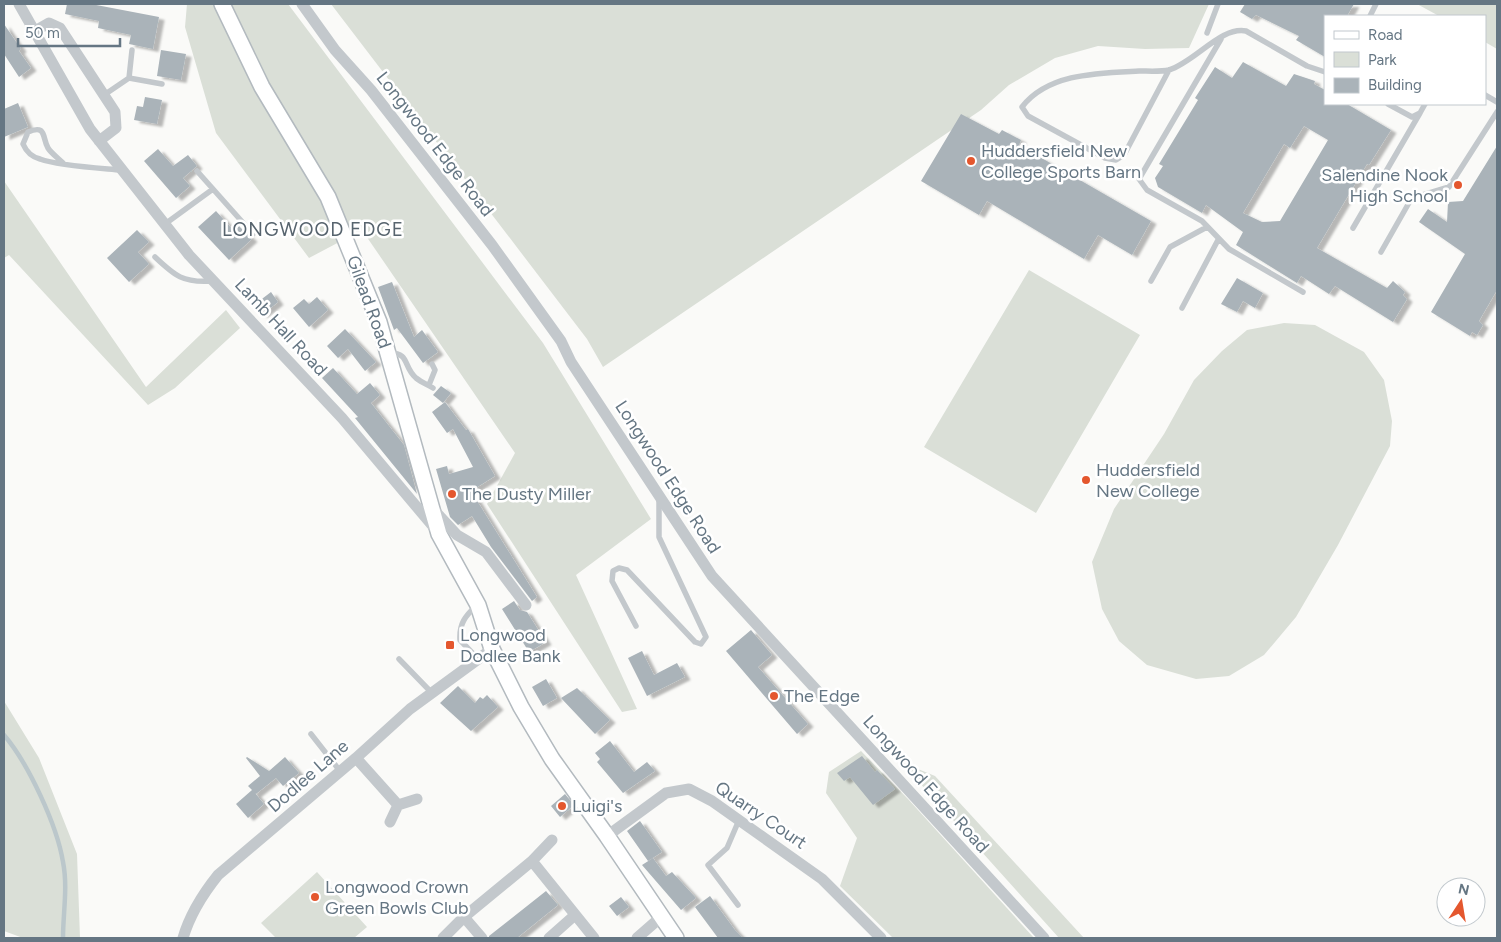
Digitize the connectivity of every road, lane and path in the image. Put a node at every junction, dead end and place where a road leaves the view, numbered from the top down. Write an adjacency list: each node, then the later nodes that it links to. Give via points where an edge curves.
1 (19, 4): 5 (street, Lamb Hall Road)
2 (222, 4): 36 (street, Gilead Road, via 262,87 328,197 379,322)
3 (302, 4): 38 (street, Longwood Edge Road, via 335,50 371,90 492,245 561,341)
4 (1218, 4): 6 (lane)
5 (35, 31): 13 (street, via 49,22 60,28); 20 (street, Lamb Hall Road)
6 (1207, 33)
7 (1224, 35): 9 (lane, via 1191,59); 10 (lane, via 1246,31 1307,66); 26 (lane, via 1139,179 1147,190)
8 (132, 50): 11 (lane)
9 (1169, 70): 9 (lane, via 1069,78 1039,89 1022,107 1028,116 1105,158 1116,160 1124,155)
10 (1324, 72)
11 (129, 78): 12 (lane); 13 (lane)
12 (162, 84)
13 (104, 95): 20 (street, via 115,112 116,128)
14 (1486, 96): 15 (lane)
15 (1497, 102)
16 (1390, 105): 19 (lane, via 1412,117)
17 (1424, 105): 19 (lane)
18 (1497, 112): 30 (lane, via 1450,187 1416,196 1410,201)
19 (1420, 113): 27 (lane)
20 (99, 141): 22 (street, Lamb Hall Road)
21 (63, 163): 21 (lane, via 39,159 26,151 23,144 28,132 40,131 45,136 47,147); 22 (lane)
22 (123, 171): 25 (street, Lamb Hall Road)
23 (197, 171): 24 (lane)
24 (213, 189): 25 (lane); 28 (lane)
25 (165, 224): 32 (street, Lamb Hall Road)
26 (1207, 227): 29 (lane); 33 (lane, via 1170,247)
27 (1353, 228)
28 (253, 234)
29 (1218, 240): 34 (lane, via 1229,250); 35 (lane)
30 (1381, 252)
31 (155, 258): 32 (lane, via 175,276 199,282)
32 (213, 281): 40 (street, Lamb Hall Road, via 342,418)
33 (1151, 281)
34 (1303, 292)
35 (1182, 308)
36 (388, 353): 37 (lane, via 399,353 416,379 431,387 435,370); 39 (street, Gilead Road)
37 (432, 364)
38 (659, 499): 43 (lane, via 659,537 706,637 701,644 695,642 628,570 619,568 613,571 612,581); 70 (street, Longwood Edge Road, via 712,576)
39 (434, 510): 40 (street, Gilead Road); 42 (street, via 457,535 486,552)
40 (440, 534): 41 (street, Gilead Road)
41 (478, 605): 44 (street, Gilead Road); 46 (lane, via 468,613 460,630 460,640)
42 (526, 605)
43 (636, 626)
44 (492, 649): 46 (street, Dodlee Lane); 55 (street, Gilead Road, via 552,759)
45 (399, 659): 47 (lane)
46 (478, 659): 47 (street, Dodlee Lane)
47 (431, 692): 49 (street, Dodlee Lane)
48 (311, 734): 50 (lane)
49 (356, 758): 50 (street, Dodlee Lane); 52 (street)
50 (340, 771): 62 (street, Dodlee Lane, via 218,875 200,898)
51 (417, 799): 52 (street)
52 (398, 805): 54 (street)
53 (739, 820): 55 (street, Quarry Court, via 689,789 666,793); 58 (lane, via 727,848 708,864); 69 (street, Quarry Court, via 822,879)
54 (390, 822)
55 (608, 836): 61 (street, Gilead Road)
56 (552, 840): 57 (street)
57 (532, 861): 59 (street); 60 (street)
58 (738, 905)
59 (575, 915): 65 (street); 66 (street)
60 (464, 917): 63 (street); 64 (street)
61 (661, 917): 67 (street); 68 (street, Gilead Road)
62 (183, 938)
63 (443, 938)
64 (482, 938)
65 (549, 938)
66 (594, 938)
67 (637, 938)
68 (676, 938)
69 (881, 938)
70 (1044, 938)

